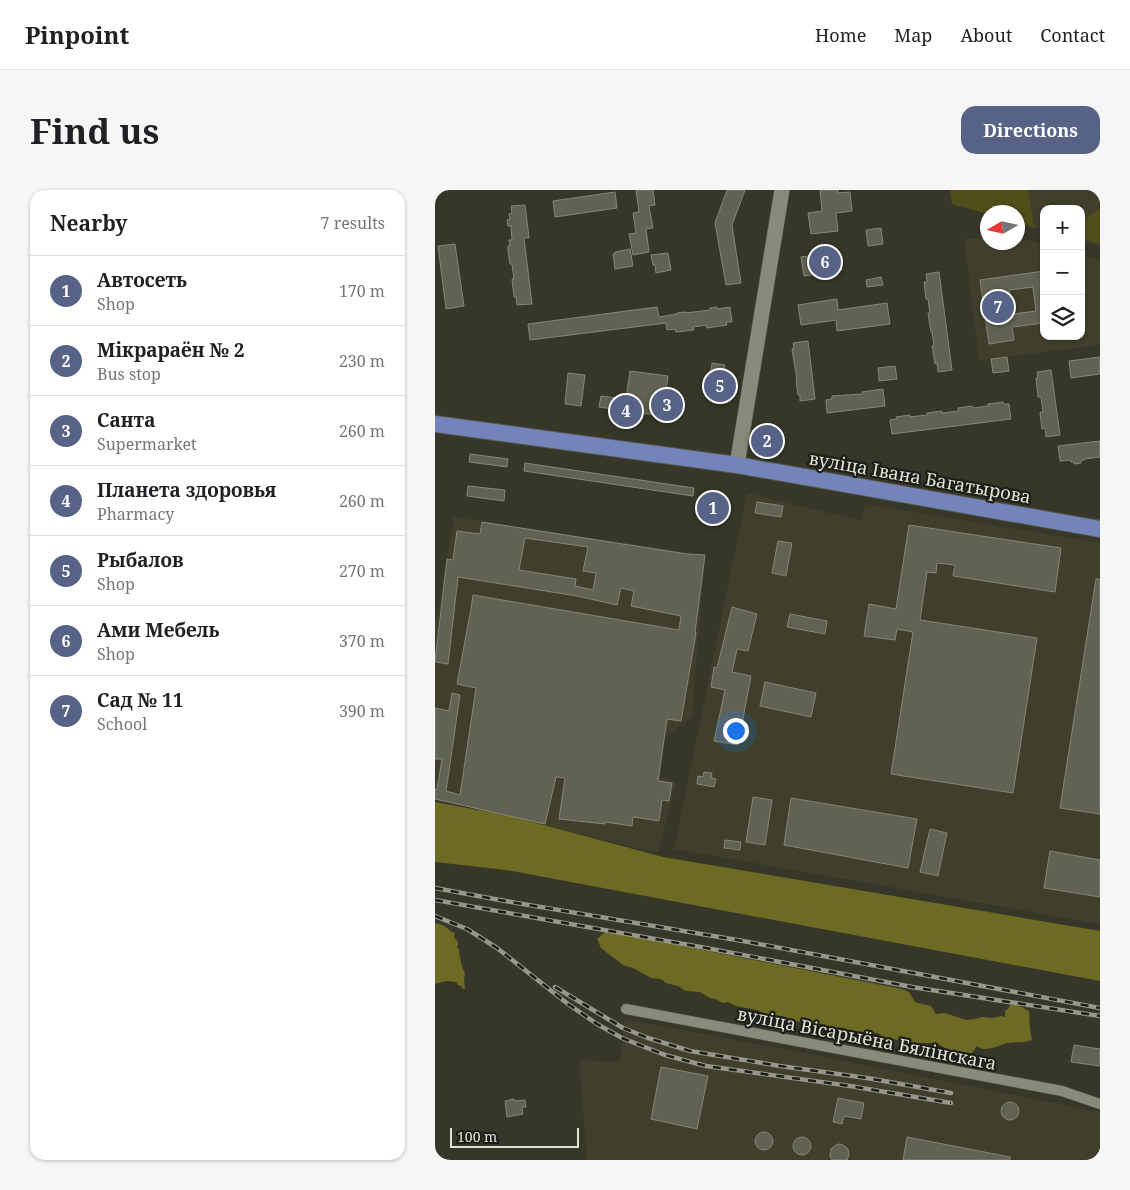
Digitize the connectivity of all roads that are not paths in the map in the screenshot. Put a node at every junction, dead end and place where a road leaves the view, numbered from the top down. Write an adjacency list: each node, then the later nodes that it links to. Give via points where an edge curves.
1 (783, 190): 3 (main road)
2 (435, 424): 3 (main road, вуліца Івана Багатырова)
3 (737, 465): 4 (main road, вуліца Івана Багатырова)
4 (1100, 529)
5 (626, 1009): 6 (street, вуліца Вісарыёна Бялінскага, via 1062,1091)
6 (1100, 1104)

